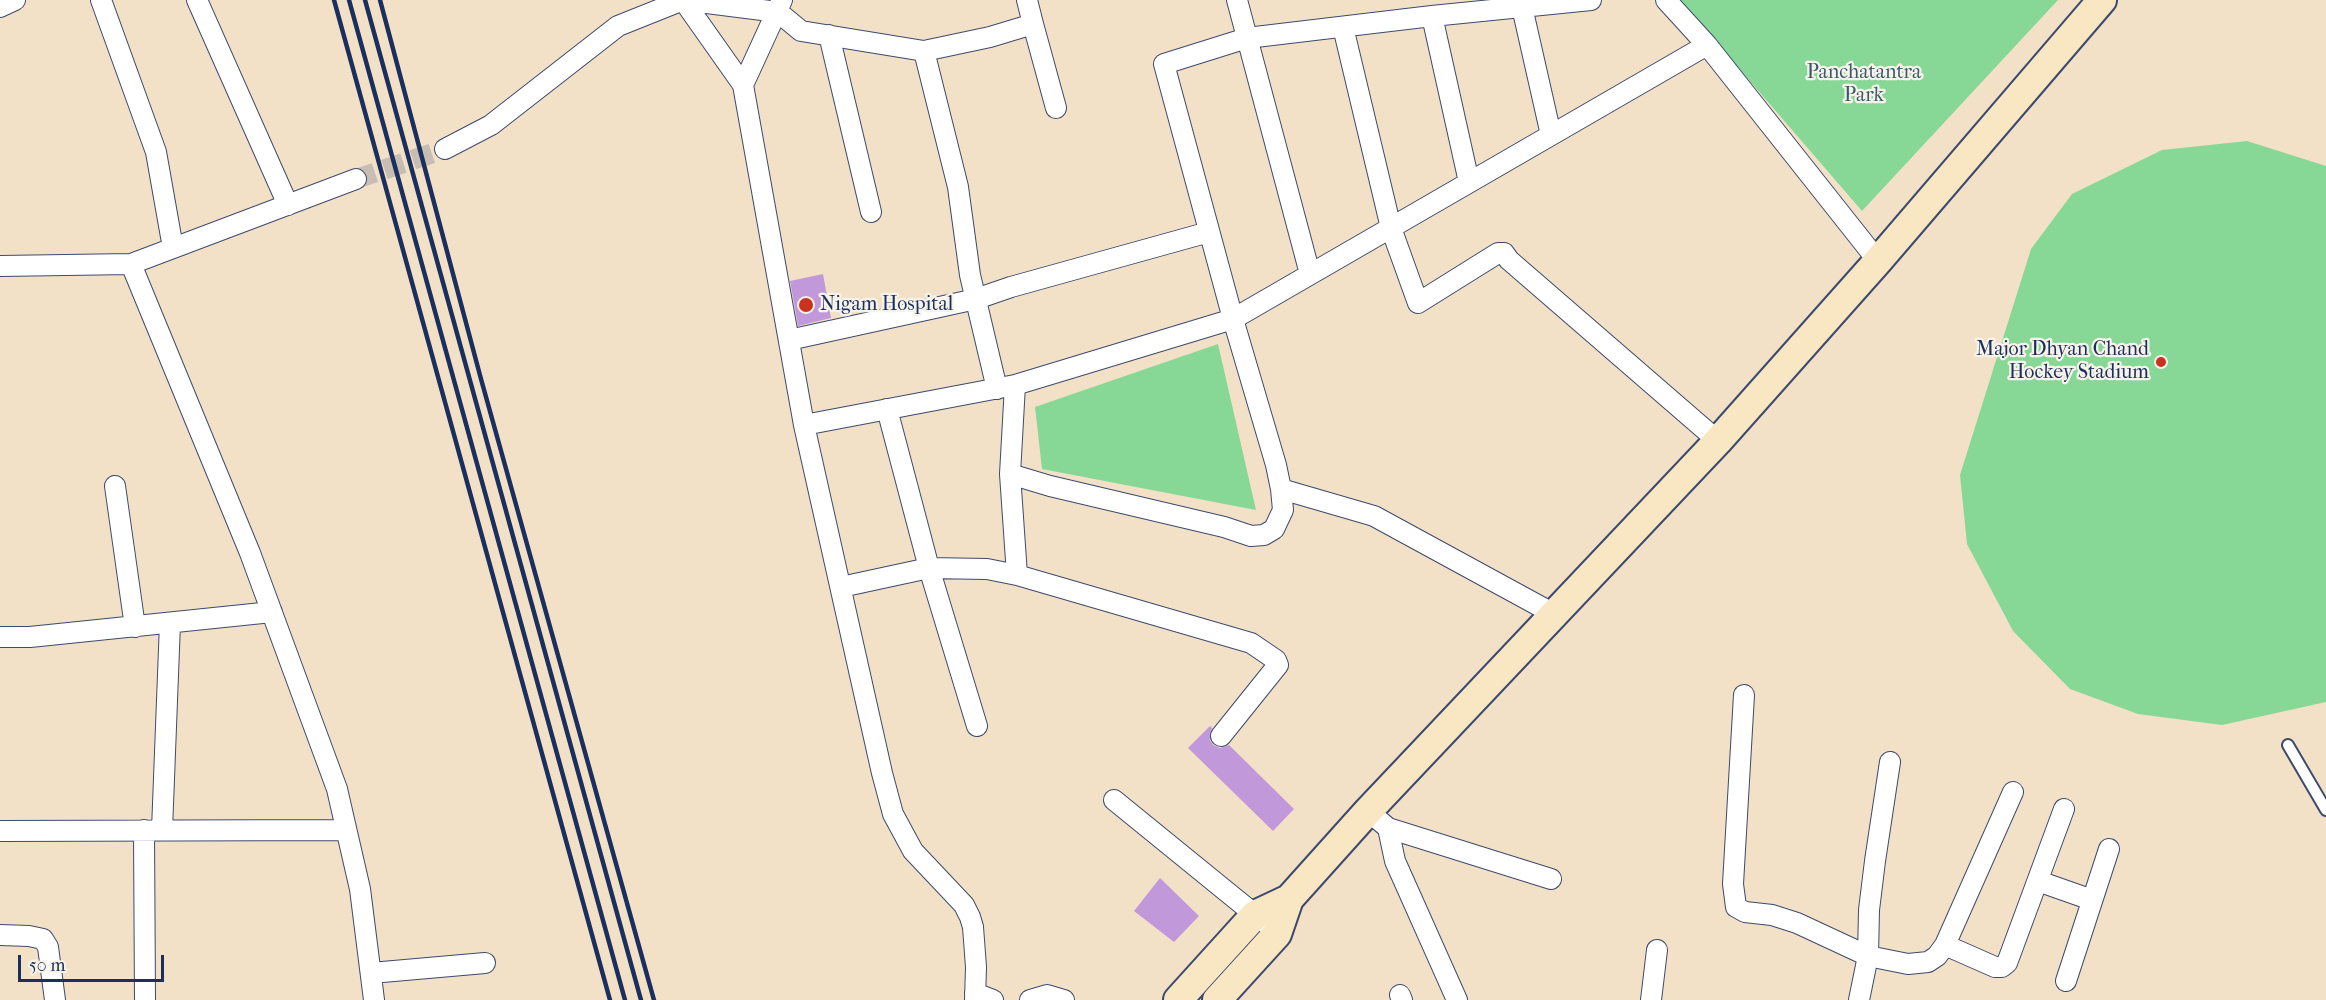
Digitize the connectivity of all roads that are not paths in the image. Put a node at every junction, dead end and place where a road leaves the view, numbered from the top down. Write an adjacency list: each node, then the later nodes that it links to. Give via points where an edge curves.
1 (15, 0): 12 (street)
2 (101, 0): 31 (street, via 156,152)
3 (197, 0): 27 (street)
4 (682, 0): 11 (street); 21 (street); 24 (street, via 618,26 491,125)
5 (1027, 0): 15 (street)
6 (1237, 0): 18 (street)
7 (1591, 0): 10 (street)
8 (1666, 0): 19 (street)
9 (2102, 0): 32 (street)
10 (1548, 2): 13 (street)
11 (780, 6): 17 (street, via 801,31); 21 (street)
12 (0, 7)
13 (1522, 7): 14 (street); 23 (street)
14 (1432, 16): 16 (street); 26 (street)
15 (1033, 24): 20 (street); 22 (street)
16 (1343, 27): 18 (street); 29 (street)
17 (829, 35): 20 (street); 28 (street)
18 (1247, 38): 30 (street, via 1164,64); 35 (street)
19 (1707, 45): 23 (street); 32 (street)
20 (924, 51): 36 (street, via 958,187 969,275)
21 (744, 85): 38 (street)
22 (1056, 108)
23 (1551, 135): 26 (street)
24 (445, 149)
25 (357, 179): 27 (street)
26 (1469, 182): 29 (street)
27 (288, 205): 31 (street)
28 (871, 212)
29 (1391, 228): 35 (street); 42 (street, via 1418,303 1498,252 1504,253)
30 (1209, 232): 36 (street); 37 (street)
31 (173, 248): 33 (street)
32 (1878, 261): 42 (street)
33 (131, 264): 34 (street); 49 (street)
34 (0, 266)
35 (1310, 274): 37 (street)
36 (976, 299): 38 (street); 39 (street)
37 (1233, 319): 39 (street); 45 (street)
38 (789, 340): 41 (street)
39 (1006, 387): 40 (street); 43 (street)
40 (887, 409): 41 (street); 46 (street)
41 (804, 425): 48 (street)
42 (1718, 441): 50 (street)
43 (1010, 474): 45 (street, via 1251,536 1274,529 1282,510); 47 (street)
44 (115, 486): 52 (street)
45 (1281, 489): 50 (street, via 1374,516)
46 (929, 568): 47 (street, via 987,569); 48 (street); 55 (street)
47 (1017, 575): 56 (street, via 1236,638 1276,660 1277,667)
48 (841, 587): 81 (street, via 893,814 913,851 970,916)
49 (272, 612): 51 (street); 65 (street, via 337,789)
50 (1554, 614): 63 (street)
51 (170, 623): 52 (street); 64 (street)
52 (135, 627): 53 (street, via 30,638)
53 (0, 637)
54 (1744, 695): 77 (street, via 1733,884 1736,907 1797,923)
55 (977, 726)
56 (1221, 736)
57 (2288, 745): 62 (lane)
58 (1890, 762): 77 (street, via 1873,880)
59 (2013, 792): 75 (street)
60 (1114, 800): 72 (street)
61 (2064, 808): 69 (street)
62 (2326, 810)
63 (1378, 820): 68 (street); 70 (street); 89 (street)
64 (153, 830): 65 (street); 66 (street); 83 (street)
65 (346, 830): 79 (street, via 360,889)
66 (0, 831)
67 (2109, 849): 71 (street)
68 (1551, 879)
69 (2038, 881): 71 (street); 75 (street, via 2007,963 2002,967)
70 (1289, 899): 72 (street); 73 (street)
71 (2092, 900): 80 (street)
72 (1255, 915): 73 (street); 87 (street)
73 (1277, 934): 88 (street)
74 (0, 935): 82 (street, via 43,939 48,947)
75 (1945, 945): 77 (street, via 1937,956 1919,965)
76 (1657, 950): 90 (street)
77 (1868, 956): 91 (street)
78 (485, 963): 79 (street)
79 (371, 973): 84 (street)
80 (2066, 981)
81 (981, 998)
82 (55, 1000)
83 (145, 1000)
84 (374, 1000)
85 (1030, 1000): 86 (street, via 1047,995)
86 (1064, 1000)
87 (1178, 1000)
88 (1217, 1000)
89 (1457, 1000)
90 (1651, 1000)
91 (1859, 1000)

